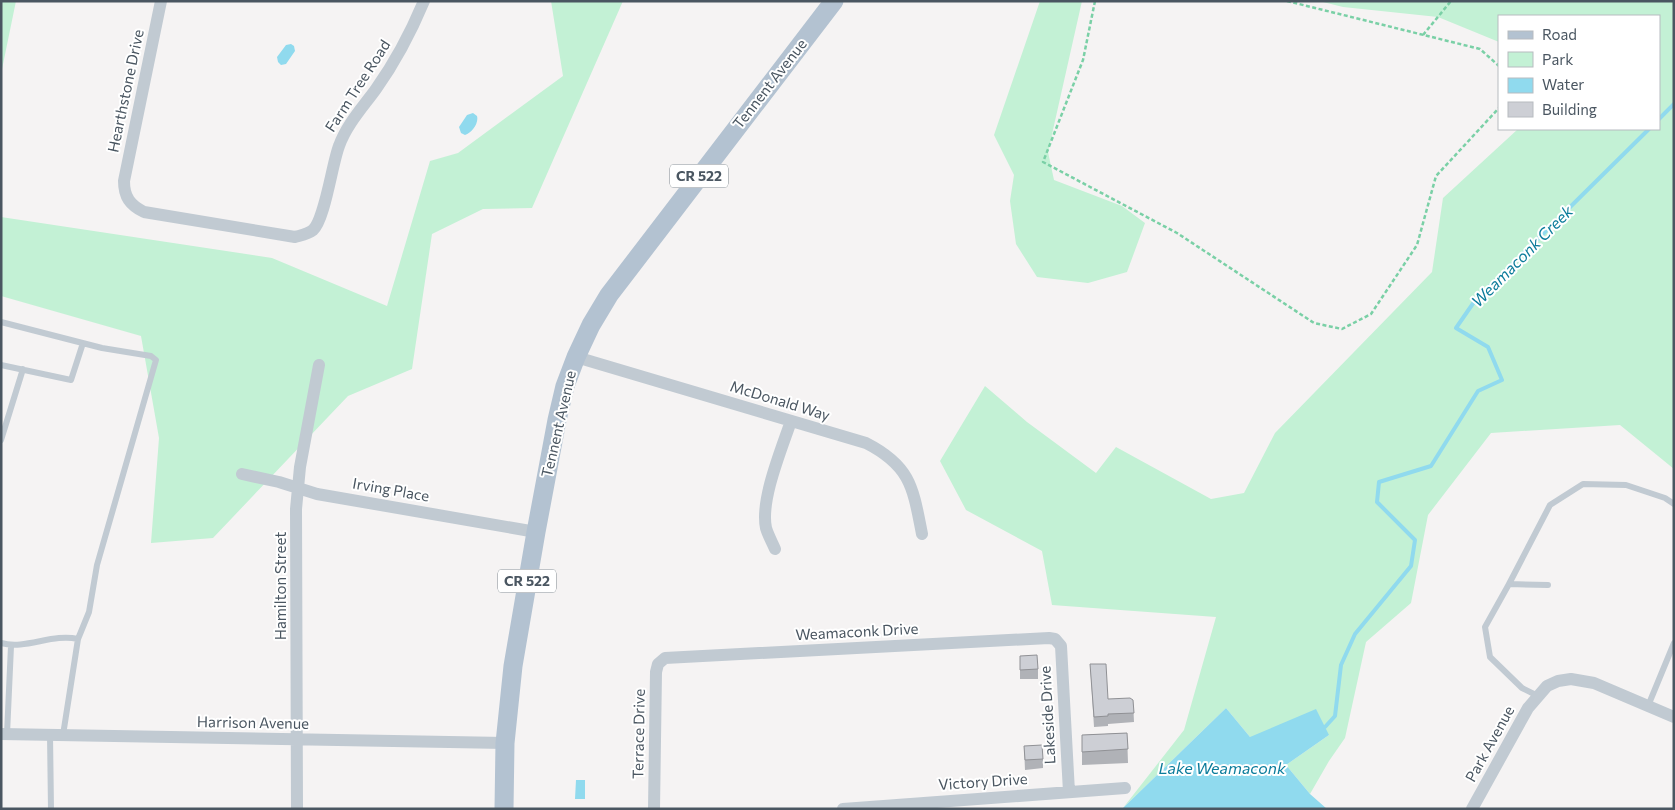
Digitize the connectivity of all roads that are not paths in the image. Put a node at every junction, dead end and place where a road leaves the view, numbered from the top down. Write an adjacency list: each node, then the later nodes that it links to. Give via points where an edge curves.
1 (161, 1): 4 (street, Hearthstone Drive, via 124,181 129,202 144,212)
2 (424, 1): 4 (street, Farm Tree Road, via 398,56 343,136 320,219 312,230)
3 (834, 1): 7 (main road, Tennent Avenue / CR 522, via 609,295)
4 (295, 236)
5 (1, 322): 6 (lane)
6 (83, 343): 10 (lane, via 72,380); 21 (lane, via 151,356 156,360 97,565 90,612)
7 (576, 357): 11 (street, McDonald Way); 16 (main road, Tennent Avenue / CR 522, via 557,420)
8 (1, 364): 10 (lane)
9 (319, 365): 14 (street, Hamilton Street)
10 (23, 369): 12 (lane)
11 (791, 421): 17 (street, McDonald Way, via 866,443 891,458 910,484); 18 (street, via 765,512 766,528)
12 (1, 440)
13 (242, 474): 14 (street, Irving Place)
14 (298, 488): 16 (street, Irving Place, via 316,494); 32 (street, Hamilton Street)
15 (1674, 504): 19 (lane, via 1626,485 1583,484 1550,505)
16 (536, 532): 33 (main road, Tennent Avenue / CR 522, via 513,666)
17 (922, 534)
18 (775, 549)
19 (1509, 584): 20 (lane); 27 (lane, via 1485,627 1490,657 1522,688)
20 (1548, 585)
21 (78, 639): 25 (lane, via 66,637); 31 (lane)
22 (1055, 639): 26 (street, Weamaconk Drive); 35 (street, Lakeside Drive, via 1061,646)
23 (1, 643): 25 (lane)
24 (1674, 643): 28 (lane)
25 (11, 646): 30 (lane)
26 (661, 660): 40 (street, Terrace Drive, via 656,672)
27 (1538, 696): 28 (street, Park Avenue, via 1547,686 1558,681 1582,680); 36 (street, Park Avenue, via 1528,708)
28 (1648, 706): 29 (street, Park Avenue)
29 (1674, 718)
30 (4, 734): 31 (street, Harrison Avenue)
31 (56, 735): 32 (street, Harrison Avenue); 37 (lane)
32 (298, 740): 33 (street, Harrison Avenue); 38 (street, Hamilton Street)
33 (505, 743): 39 (main road, Tennent Avenue / CR 522)
34 (1125, 788): 35 (street, Victory Drive)
35 (1069, 792): 41 (street, Victory Drive)
36 (1475, 808)
37 (51, 809)
38 (297, 809)
39 (504, 809)
40 (654, 809)
41 (843, 809)

